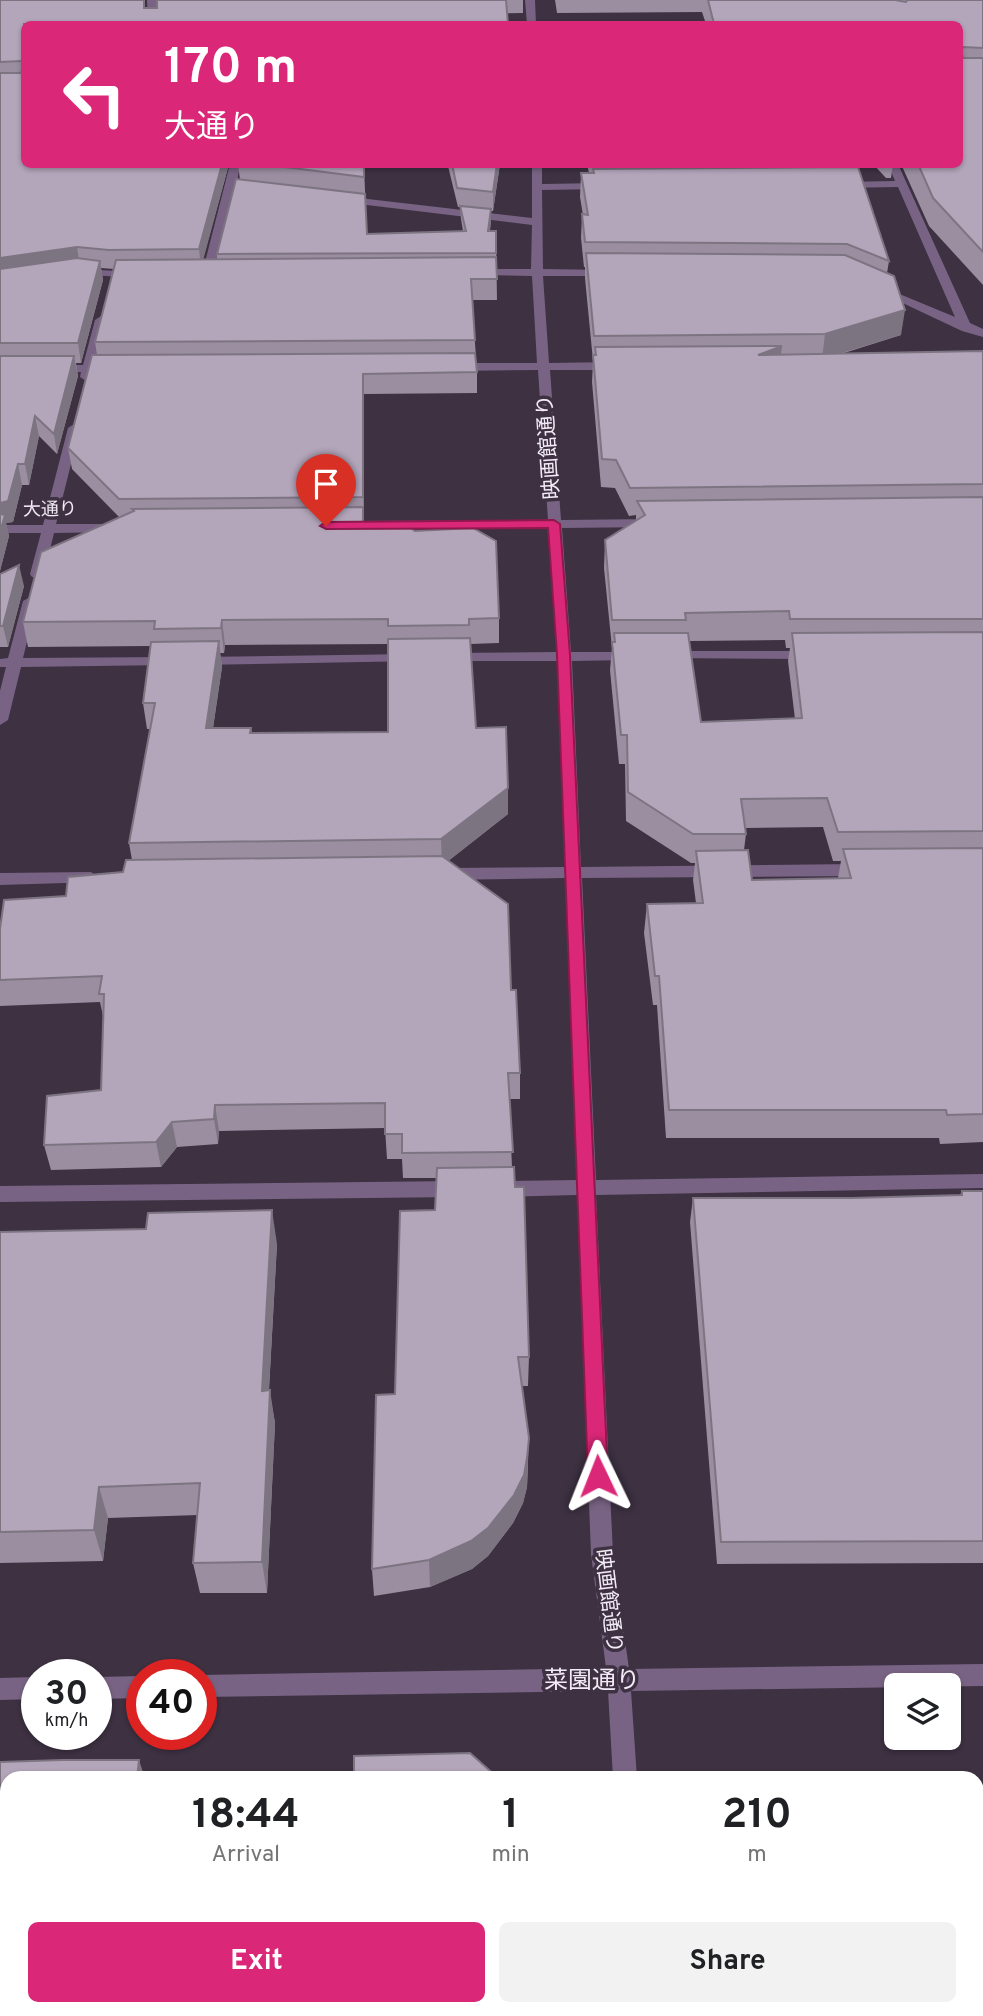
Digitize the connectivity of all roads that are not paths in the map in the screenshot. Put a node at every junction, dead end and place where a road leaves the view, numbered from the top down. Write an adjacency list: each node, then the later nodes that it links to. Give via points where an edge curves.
1 (152, 0): 3 (street)
2 (530, 0): 4 (street)
3 (153, 21)
4 (532, 21)
5 (233, 168): 10 (street)
6 (537, 168): 12 (street, 映画館通り)
7 (895, 168): 8 (street)
8 (902, 184): 9 (street); 28 (street)
9 (834, 185)
10 (231, 186): 13 (street); 22 (street)
11 (617, 186): 12 (street)
12 (537, 187): 15 (street, 映画館通り)
13 (273, 191)
14 (328, 198): 15 (street)
15 (538, 222): 17 (street, 映画館通り)
16 (468, 272): 17 (street)
17 (537, 272): 18 (street); 31 (street, 映画館通り)
18 (627, 273)
19 (67, 274): 24 (street)
20 (153, 274): 24 (street)
21 (195, 274): 22 (street)
22 (208, 274): 23 (street)
23 (222, 274)
24 (112, 275): 26 (street)
25 (868, 285): 28 (street)
26 (109, 288)
27 (106, 302): 32 (street)
28 (966, 328): 29 (street)
29 (983, 334)
30 (623, 366): 31 (street)
31 (542, 367): 34 (street); 39 (street, 映画館通り)
32 (89, 368): 33 (street); 35 (street); 36 (street)
33 (130, 368)
34 (443, 368)
35 (38, 369)
36 (82, 394)
37 (76, 419): 42 (street)
38 (675, 522): 39 (street)
39 (554, 524): 40 (street); 44 (street, 映画館通り)
40 (334, 526)
41 (127, 527): 42 (street, 大通り)
42 (49, 528): 43 (street, 大通り); 46 (street)
43 (0, 529)
44 (564, 655): 45 (street); 46 (street); 49 (street, 映画館通り)
45 (830, 655)
46 (7, 663): 47 (street)
47 (0, 720)
48 (873, 869): 49 (street)
49 (573, 873): 50 (street); 54 (street, 映画館通り)
50 (427, 874)
51 (110, 878): 52 (street)
52 (0, 879)
53 (983, 1181): 54 (street)
54 (586, 1188): 55 (street); 57 (street, 映画館通り, via 601,1554)
55 (0, 1194)
56 (983, 1675): 57 (street, 菜園通り)
57 (619, 1680): 58 (street, 菜園通り); 61 (street, 映画館通り)
58 (217, 1686)
59 (21, 1688): 60 (street)
60 (0, 1689)
61 (625, 1771)

